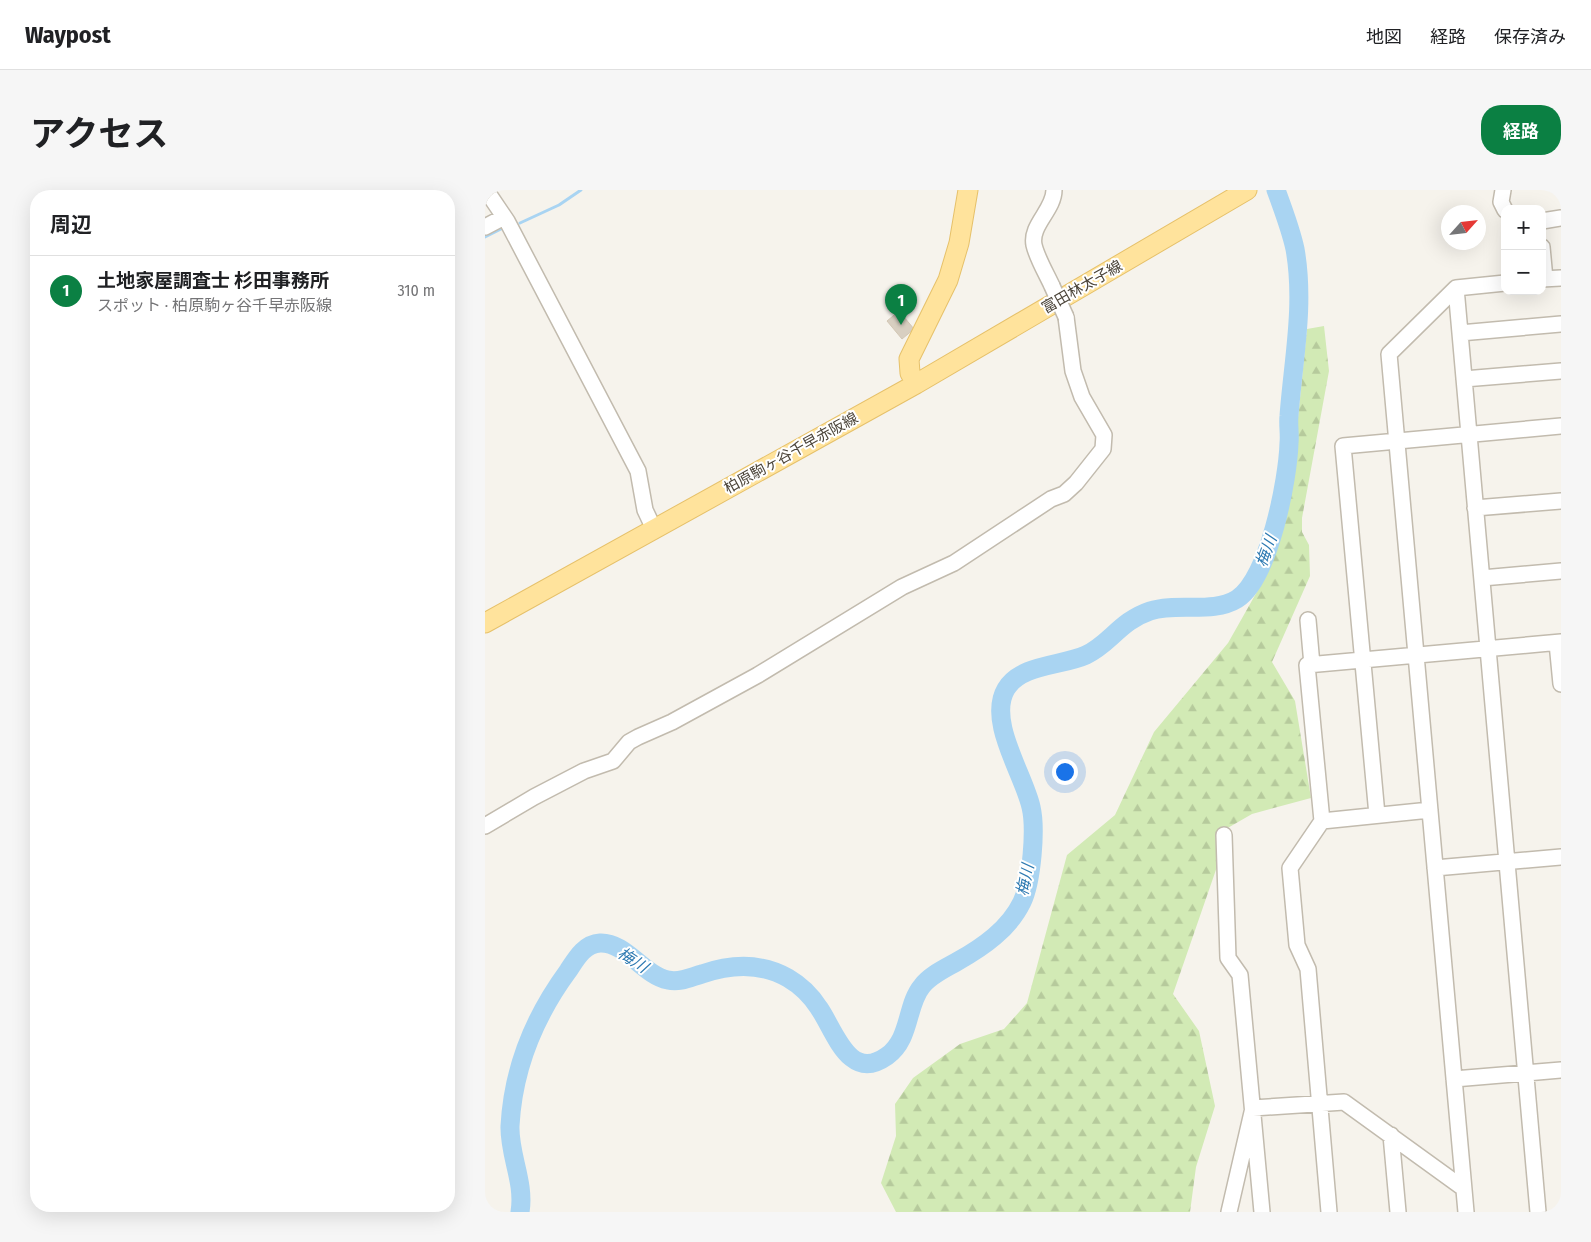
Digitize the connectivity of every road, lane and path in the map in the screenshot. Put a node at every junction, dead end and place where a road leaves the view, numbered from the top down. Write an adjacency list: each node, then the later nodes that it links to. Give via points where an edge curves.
1 (486, 190): 7 (street)
2 (968, 190): 19 (main road, via 959,243 948,280 909,359 910,373)
3 (1054, 190): 39 (street, bridge, via 1054,199 1035,232 1034,244 1066,317 1073,371 1082,397 1104,435 1103,449 1097,459 1064,494 1051,499 954,563 902,587 759,675 629,742 613,761 567,780)
4 (1247, 190): 19 (main road, 富田林太子線)
5 (1503, 190): 6 (street)
6 (1502, 205)
7 (504, 217): 10 (street); 25 (street, via 638,471 645,510)
8 (1561, 218): 9 (street)
9 (1546, 220)
10 (485, 228)
11 (1561, 278): 12 (street)
12 (1546, 279)
13 (1501, 283): 14 (street)
14 (1456, 288): 16 (street); 22 (street, via 1389,354)
15 (1561, 324): 16 (street)
16 (1460, 334): 18 (street)
17 (1561, 371): 18 (street)
18 (1464, 379): 21 (street)
19 (917, 384): 25 (main road, 柏原駒ヶ谷千早赤阪線)
20 (1561, 426): 21 (street)
21 (1469, 435): 22 (street); 24 (street)
22 (1397, 440): 32 (street); 33 (street, via 1343,446)
23 (1561, 501): 24 (street)
24 (1475, 508): 27 (street)
25 (654, 529): 29 (main road, 柏原駒ヶ谷千早赤阪線)
26 (1561, 571): 27 (street)
27 (1482, 578): 31 (street)
28 (1308, 620): 34 (street)
29 (485, 623)
30 (1559, 643): 31 (street); 35 (street)
31 (1488, 649): 32 (street); 42 (street)
32 (1417, 656): 33 (street); 36 (street)
33 (1363, 660): 34 (street); 37 (street)
34 (1312, 665): 38 (street, via 1307,665)
35 (1561, 684)
36 (1430, 810): 37 (street); 43 (street)
37 (1377, 815): 38 (street)
38 (1321, 821): 47 (street, via 1290,868 1297,945 1308,969)
39 (485, 826)
40 (1224, 835): 48 (street, via 1228,958 1240,975)
41 (1561, 857): 42 (street)
42 (1507, 861): 43 (street); 45 (street)
43 (1435, 868): 46 (street)
44 (1561, 1070): 45 (street)
45 (1526, 1073): 46 (street); 56 (street)
46 (1454, 1079): 50 (street)
47 (1320, 1105): 48 (street); 49 (street, via 1345,1102); 53 (street)
48 (1253, 1108): 51 (street); 52 (street)
49 (1391, 1135): 50 (street); 54 (street)
50 (1463, 1188): 55 (street)
51 (1229, 1212)
52 (1262, 1212)
53 (1329, 1212)
54 (1397, 1212)
55 (1466, 1212)
56 (1538, 1212)

